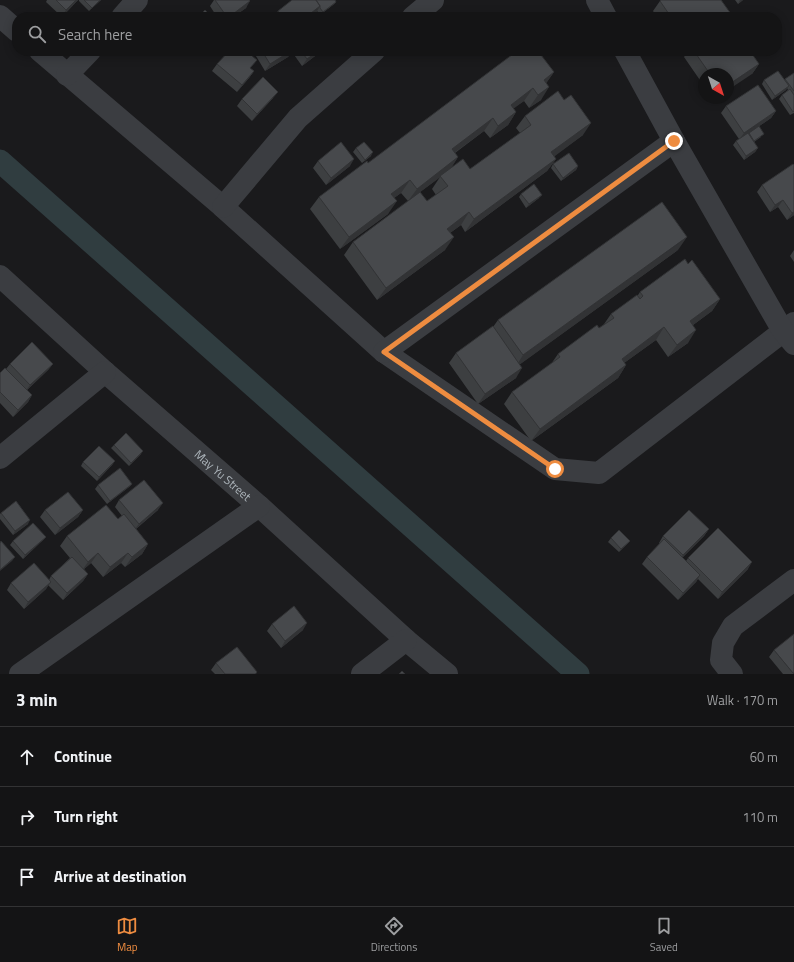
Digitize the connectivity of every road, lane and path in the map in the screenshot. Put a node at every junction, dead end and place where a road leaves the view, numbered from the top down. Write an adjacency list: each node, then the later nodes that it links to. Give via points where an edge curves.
1 (138, 0): 4 (street)
2 (433, 0): 5 (street)
3 (597, 0): 6 (street)
4 (127, 12)
5 (419, 12)
6 (603, 12)
7 (0, 16): 8 (street)
8 (12, 27)
9 (46, 56): 13 (street)
10 (85, 56): 13 (street)
11 (368, 56): 15 (street, via 298,118)
12 (628, 56): 14 (street)
13 (67, 75): 15 (street)
14 (674, 141): 17 (street); 18 (street)
15 (223, 207): 18 (street)
16 (0, 276): 19 (street, May Yu Street)
17 (790, 332): 18 (street, via 599,473 555,469)
18 (384, 352)
19 (105, 372): 20 (street); 21 (street, May Yu Street)
20 (0, 458)
21 (259, 506): 23 (street, May Yu Street); 24 (street)
22 (794, 580): 27 (street, via 733,626 723,643 721,660)
23 (406, 640): 25 (street); 26 (street, May Yu Street)
24 (20, 674)
25 (362, 674)
26 (447, 674)
27 (732, 674)

